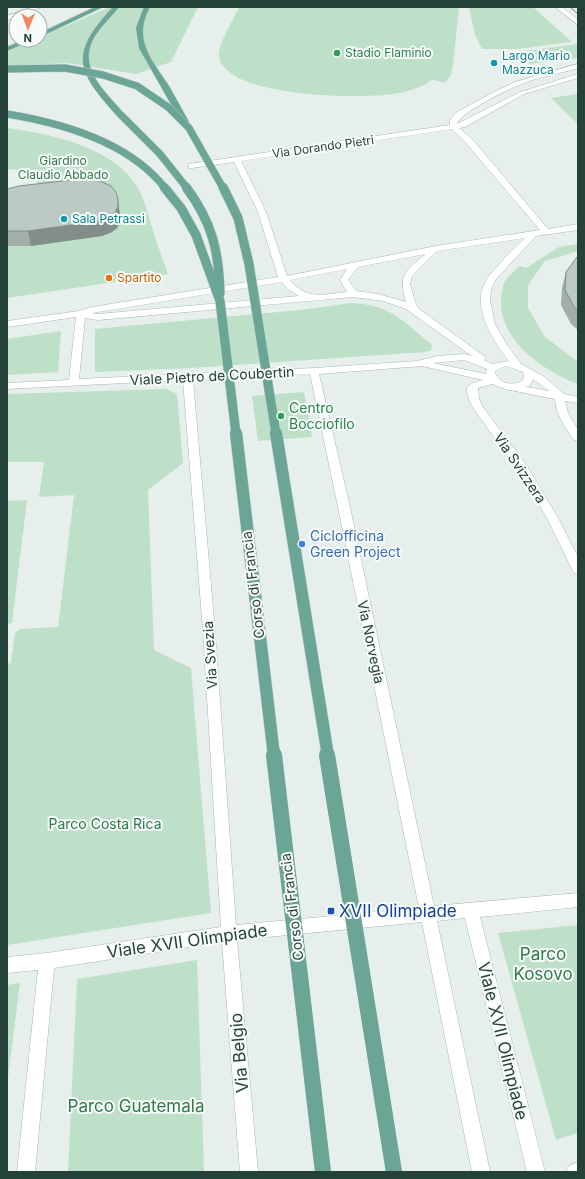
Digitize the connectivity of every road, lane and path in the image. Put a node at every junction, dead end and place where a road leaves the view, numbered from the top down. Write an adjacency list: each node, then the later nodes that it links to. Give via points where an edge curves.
1 (39, 7): 6 (street)
2 (100, 7): 8 (main road)
3 (116, 7): 28 (main road, bridge, via 94,32 87,49 88,74 122,116 182,179 201,208 217,258 221,281)
4 (558, 7): 7 (street)
5 (145, 10): 15 (main road, via 139,29 143,47)
6 (7, 18)
7 (578, 24)
8 (48, 31)
9 (578, 66): 12 (street)
10 (7, 69): 15 (main road, bridge, via 65,68 114,77 144,90)
11 (578, 76): 13 (street, Via Dorando Pietri)
12 (520, 83): 13 (street); 16 (street, via 467,110 455,119)
13 (532, 90): 16 (street, Via Dorando Pietri, via 517,95 468,122)
14 (7, 114): 28 (main road, Corso di Francia, bridge, via 45,120 83,132 117,148 151,173 174,198 192,227)
15 (185, 122): 59 (main road, bridge, via 234,209 246,249)
16 (453, 126): 17 (street, Via Dorando Pietri); 20 (street, via 466,137)
17 (236, 159): 18 (street, Via Dorando Pietri); 24 (street, via 262,212)
18 (192, 166)
19 (578, 227): 20 (street)
20 (546, 232): 21 (street)
21 (533, 234): 22 (street); 36 (street, via 492,278 486,295 490,323)
22 (436, 250): 23 (street); 30 (street, via 414,268 407,279 409,298)
23 (354, 267): 24 (street); 25 (street, via 344,280)
24 (284, 279): 26 (street); 27 (street)
25 (353, 294): 27 (street); 30 (street, via 393,301)
26 (185, 295): 29 (street); 31 (street)
27 (308, 298): 29 (street)
28 (220, 301): 58 (main road, Corso di Francia, bridge)
29 (188, 309): 31 (street, via 98,317)
30 (416, 311): 33 (street)
31 (81, 314): 32 (street); 42 (street)
32 (7, 324)
33 (446, 334): 34 (street, via 447,348); 37 (street)
34 (438, 359): 35 (street); 37 (street, via 468,358)
35 (417, 364): 38 (street, Viale Pietro de Coubertin); 41 (street)
36 (517, 365): 37 (street, via 505,363); 39 (street)
37 (493, 367): 41 (street, via 490,373)
38 (314, 371): 40 (street, Viale Pietro de Coubertin); 51 (street, Via Norvegia)
39 (528, 372): 44 (street, via 526,383); 45 (street)
40 (188, 378): 42 (street, Viale Pietro de Coubertin); 52 (street, Via Svezia, via 209,631)
41 (492, 379): 44 (street, via 501,385); 48 (street, Via Svizzera, via 473,386 473,398 543,501)
42 (74, 383): 43 (street, Viale Pietro de Coubertin)
43 (7, 386)
44 (512, 387): 45 (street)
45 (560, 396): 46 (street); 47 (street, via 564,415)
46 (578, 400)
47 (578, 438)
48 (578, 570)
49 (578, 900): 50 (street, Viale XVII Olimpiade)
50 (470, 910): 51 (street, Viale XVII Olimpiade); 61 (street, Viale XVII Olimpiade)
51 (427, 913): 52 (street, Viale XVII Olimpiade); 60 (street, Via Norvegia)
52 (229, 933): 53 (street, Viale XVII Olimpiade); 57 (street, Via Belgio)
53 (47, 961): 54 (street, Viale XVII Olimpiade); 56 (street)
54 (7, 965)
55 (578, 1171): 62 (street)
56 (26, 1172)
57 (249, 1172)
58 (323, 1172)
59 (394, 1172)
60 (481, 1172)
61 (536, 1172)
62 (575, 1172)

